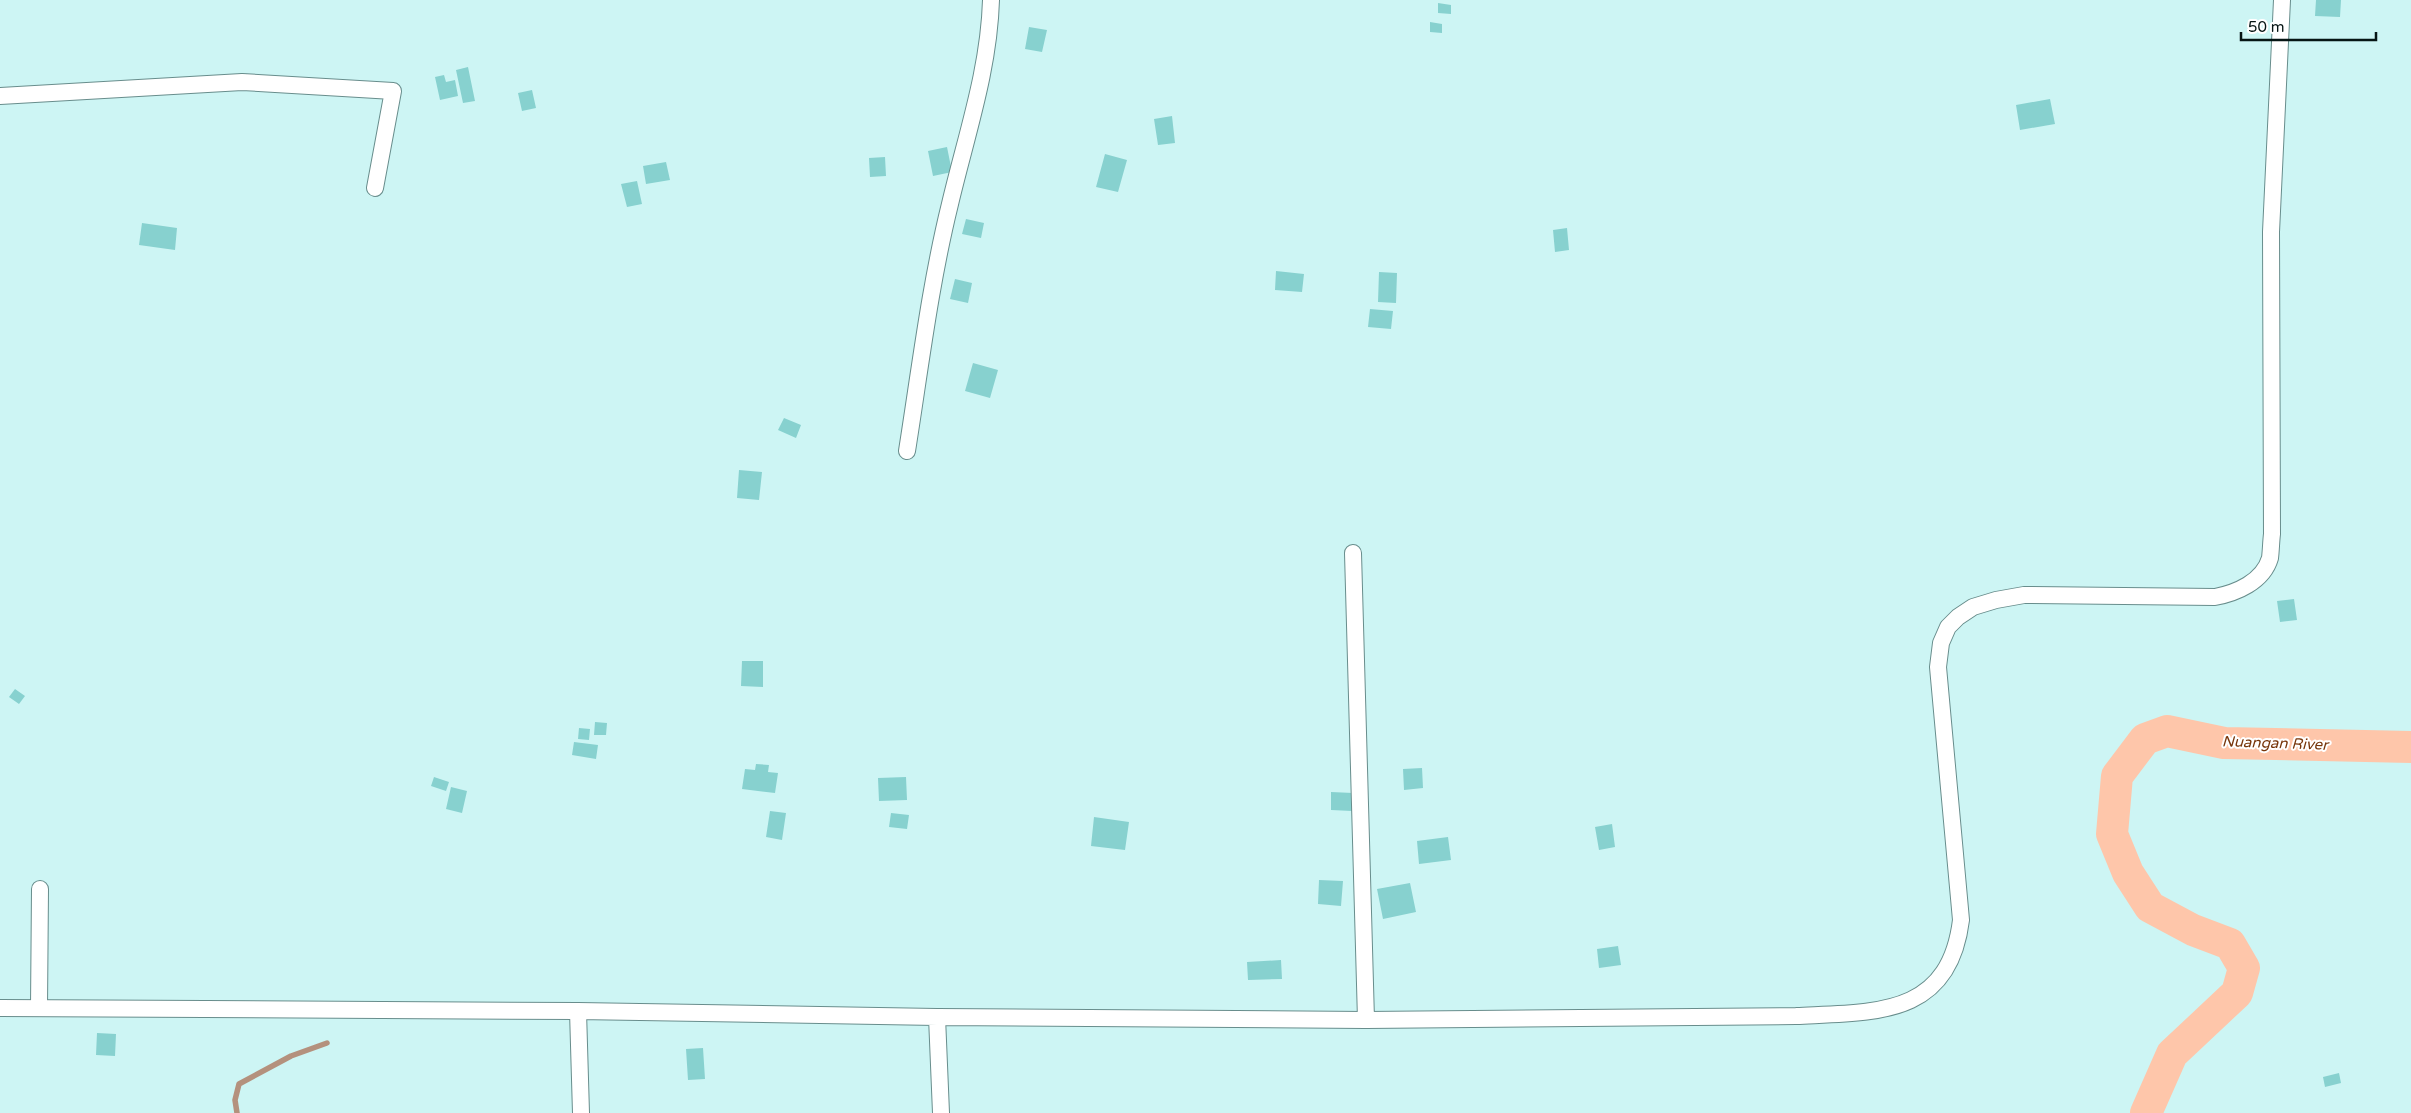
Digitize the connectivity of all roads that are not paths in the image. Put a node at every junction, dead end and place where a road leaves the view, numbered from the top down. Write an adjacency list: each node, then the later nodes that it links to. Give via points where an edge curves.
1 (991, 0): 5 (street, via 982,81 950,205 929,308)
2 (2282, 0): 12 (street, via 2271,232 2272,534 2269,559 2247,586 2233,594 2215,597 2024,595 1974,607 1948,627 1941,643 1938,676 1961,920 1958,944 1937,984 1916,998 1850,1014)
3 (0, 96): 4 (street, via 242,82 393,91)
4 (375, 188)
5 (907, 451)
6 (1353, 553): 12 (street)
7 (40, 889): 9 (street)
8 (0, 1008): 9 (street)
9 (39, 1008): 10 (street)
10 (578, 1011): 11 (street); 13 (street)
11 (937, 1017): 12 (street); 14 (street)
12 (1366, 1020)
13 (581, 1113)
14 (941, 1113)

